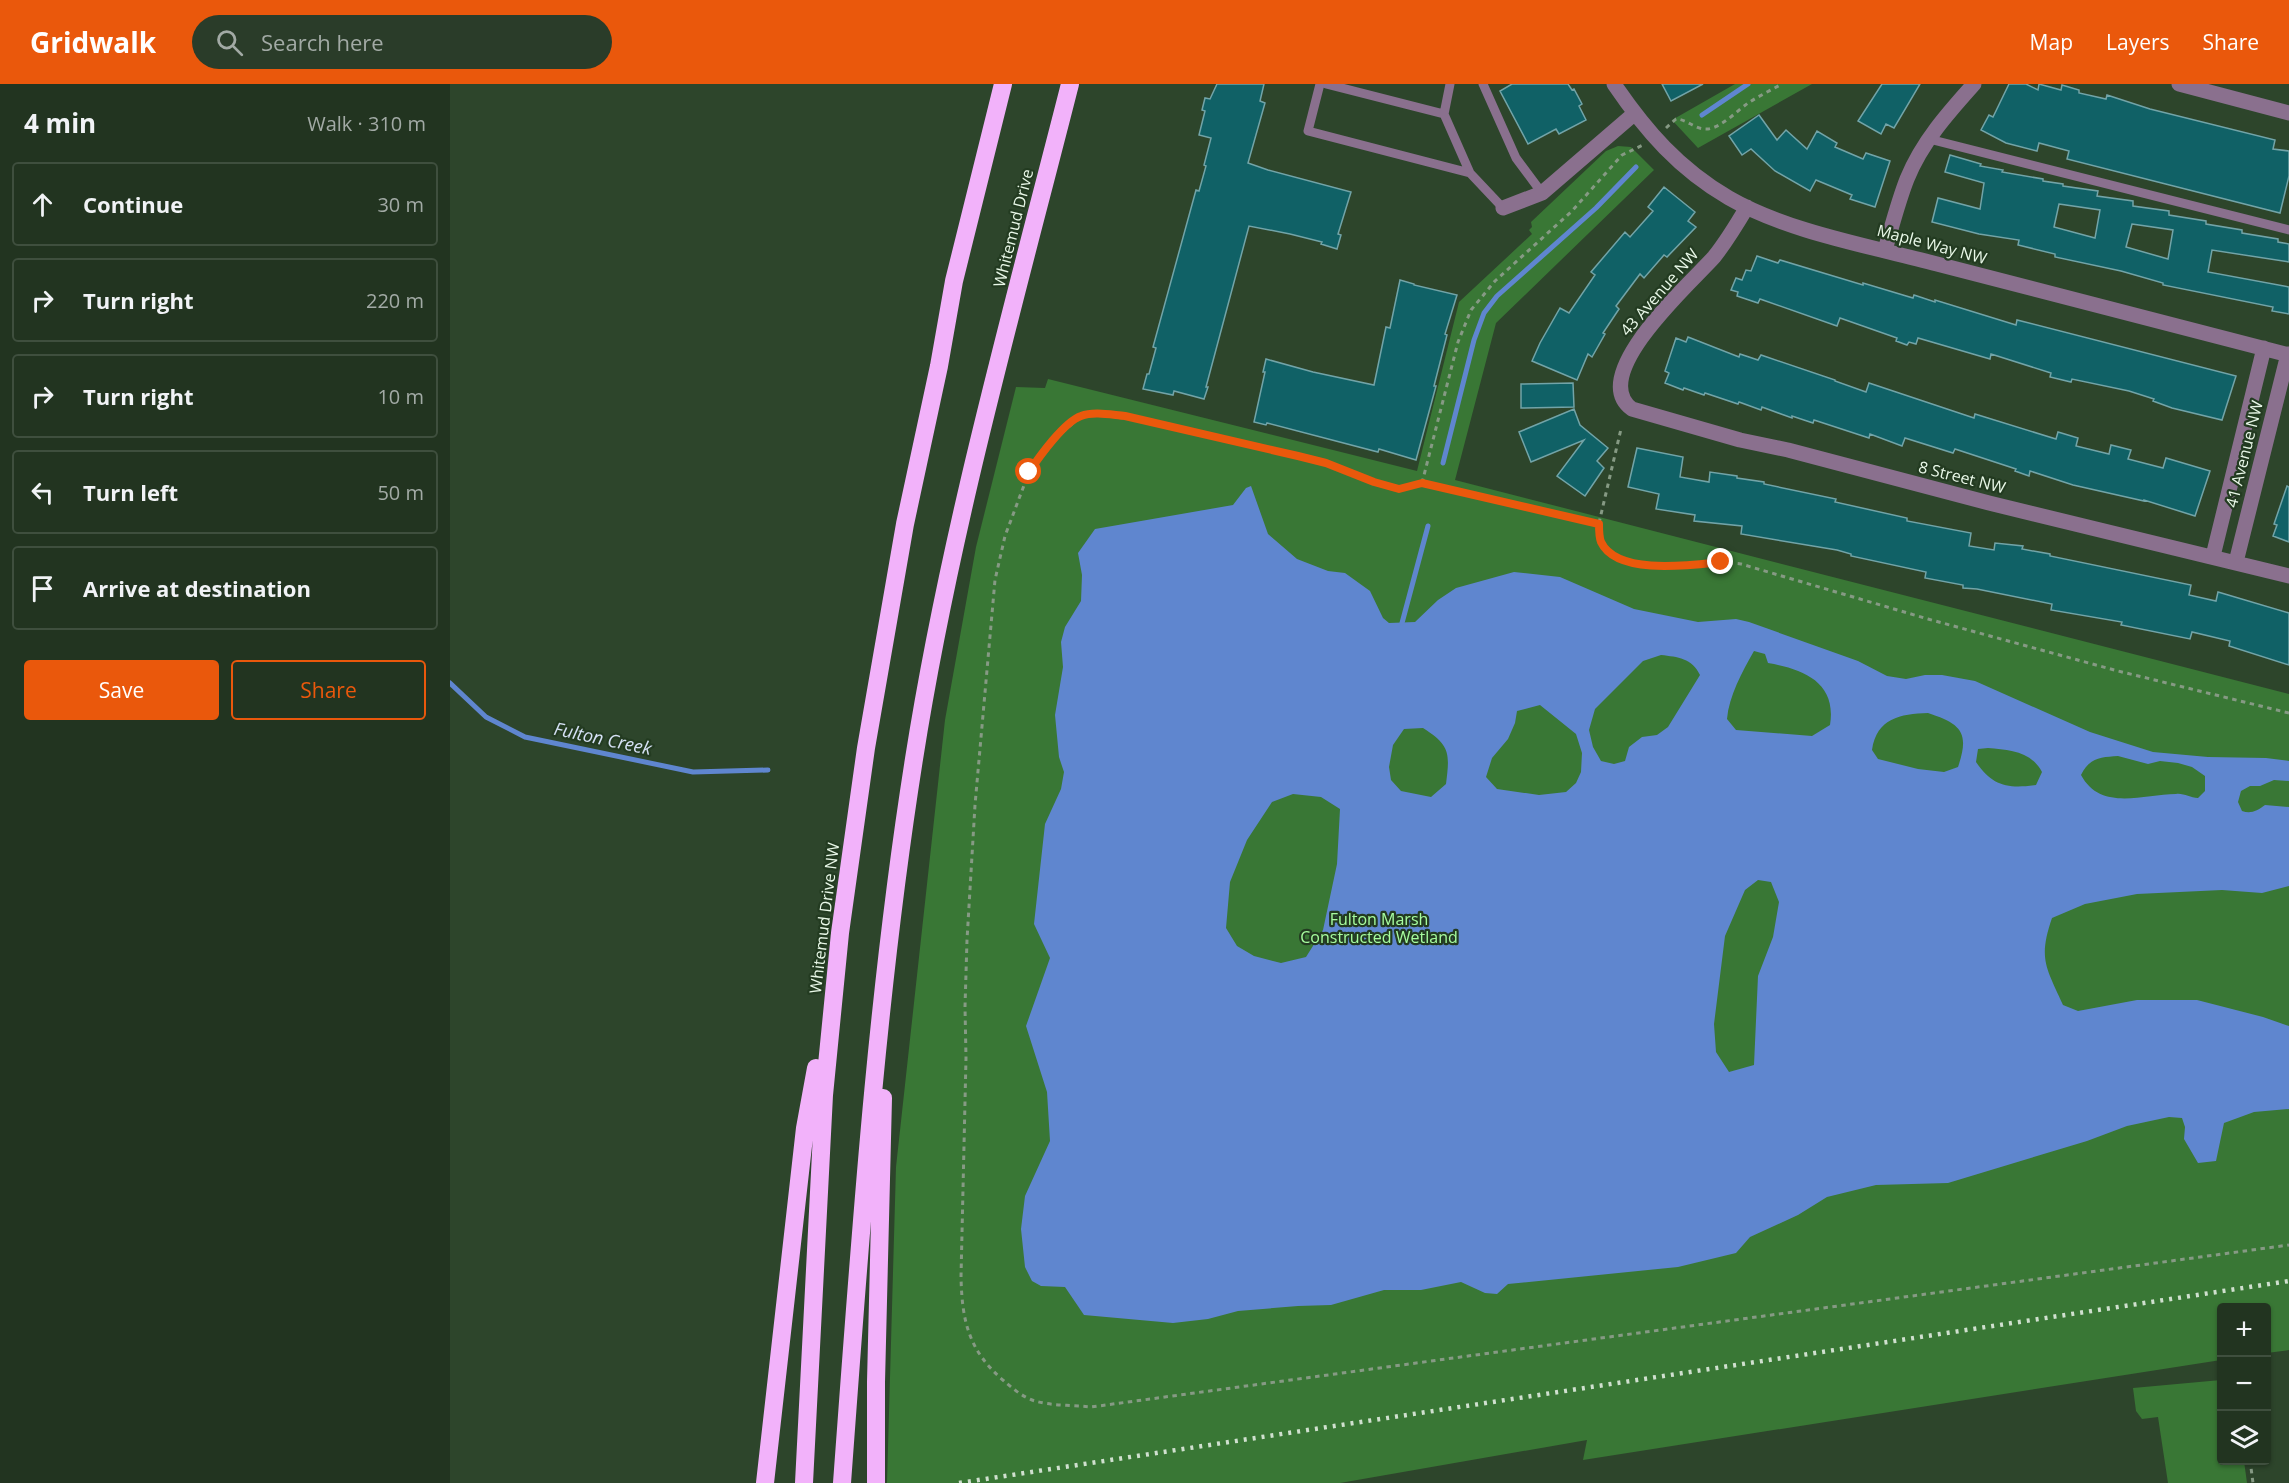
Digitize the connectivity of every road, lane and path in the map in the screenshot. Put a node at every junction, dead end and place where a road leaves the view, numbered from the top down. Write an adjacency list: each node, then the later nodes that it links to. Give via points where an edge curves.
1 (1001, 84): 35 (highway, Whitemud Drive NW, via 954,281 905,524 866,748)
2 (1070, 84): 24 (highway, Whitemud Drive)
3 (1083, 84): 24 (highway)
4 (1320, 84): 18 (lane, via 1308,131)
5 (1326, 84): 14 (lane)
6 (1450, 84): 14 (lane)
7 (1483, 84): 19 (lane, via 1516,158)
8 (1614, 84): 12 (street, Maple Way NW)
9 (1782, 84): 15 (path, via 1716,126 1698,128 1676,119)
10 (1974, 84): 16 (street)
11 (2179, 84): 13 (street)
12 (1635, 113): 19 (street); 20 (street, Maple Way NW, via 1672,156 1706,183)
13 (2289, 113)
14 (1444, 114): 18 (lane)
15 (1665, 129)
16 (1929, 139): 22 (lane); 23 (street, via 1907,178)
17 (1642, 146): 29 (path, via 1622,155 1572,211 1495,282 1471,310 1458,342)
18 (1470, 173): 21 (lane)
19 (1542, 193): 21 (street)
20 (1747, 207): 23 (street, Maple Way NW, via 1788,225); 27 (street, 43 Avenue NW, via 1713,257 1630,354 1620,387 1622,400)
21 (1503, 208)
22 (2289, 230)
23 (1886, 250): 25 (street, Maple Way NW)
24 (1010, 319): 36 (highway, Whitemud Drive, via 969,478 930,673)
25 (2264, 348): 26 (street, Maple Way NW); 31 (street, 41 Avenue NW)
26 (2288, 355): 32 (street, 41 Avenue NW)
27 (1628, 406): 31 (street, 8 Street NW, via 1740,440)
28 (1622, 429): 30 (path)
29 (1422, 483): 30 (path); 37 (path, via 1399,489 1288,453 1125,416 1100,414 1081,416 1068,426 1029,472 1005,536 995,580 967,940 961,1291 968,1334 978,1353 1013,1389 1034,1401 1091,1407)
30 (1599, 524): 34 (path, via 1601,543 1623,559 1641,564 1741,564 2040,650)
31 (2213, 556): 32 (street, 8 Street NW)
32 (2236, 562): 33 (street, 8 Street NW)
33 (2289, 576)
34 (2289, 713)
35 (840, 933): 41 (highway, via 805,1128); 42 (highway, Whitemud Drive NW, via 824,1095)
36 (888, 947): 39 (highway); 40 (highway, via 872,1098)
37 (2289, 1245)
38 (2251, 1465): 43 (path)
39 (876, 1480)
40 (842, 1482)
41 (765, 1483)
42 (804, 1483)
43 (2253, 1483)

